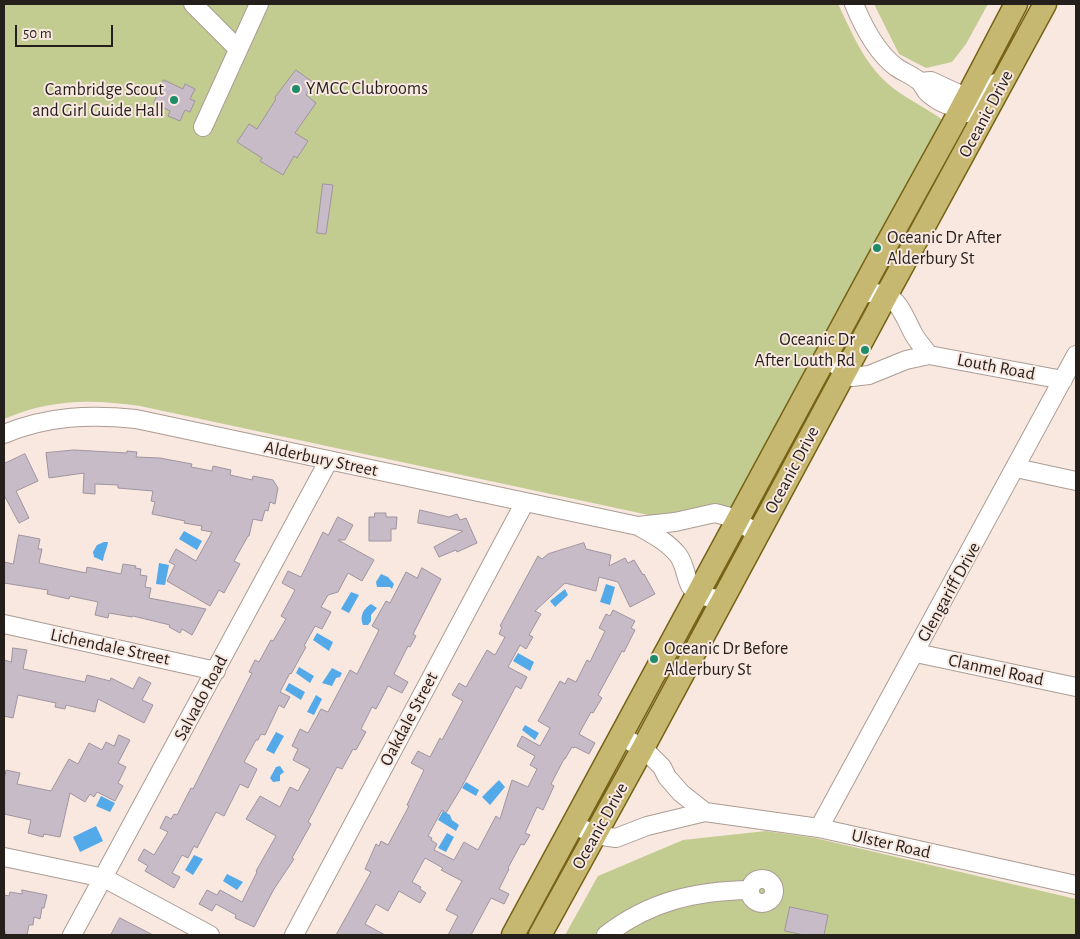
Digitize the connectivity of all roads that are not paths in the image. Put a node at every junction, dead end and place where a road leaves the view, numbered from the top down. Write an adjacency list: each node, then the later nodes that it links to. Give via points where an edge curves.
1 (193, 4): 6 (street)
2 (259, 4): 6 (street)
3 (854, 4): 8 (street, via 875,45 895,66 920,82 936,99 952,106)
4 (1016, 4): 8 (main road, Oceanic Drive)
5 (1045, 4): 7 (main road, Oceanic Drive)
6 (238, 49): 9 (street)
7 (1014, 61): 8 (street, via 986,96); 10 (main road, Oceanic Drive)
8 (962, 106): 10 (street, via 968,118); 11 (main road, Oceanic Drive)
9 (203, 127)
10 (970, 143): 12 (main road, Oceanic Drive)
11 (859, 294): 12 (street); 13 (main road, Oceanic Drive)
12 (886, 296): 14 (street, via 897,302 914,335); 16 (main road, Oceanic Drive)
13 (827, 354): 16 (street); 23 (main road, Oceanic Drive)
14 (929, 355): 16 (street, Louth Road, via 906,360 869,375 852,377); 17 (street, Louth Road)
15 (1076, 355): 17 (street, Glengariff Drive)
16 (845, 372): 25 (main road, Oceanic Drive)
17 (1063, 380): 20 (street, Glengariff Drive)
18 (4, 434): 19 (street, Alderbury Street, via 23,426 64,417 107,416 136,419)
19 (329, 460): 22 (street, Alderbury Street); 30 (street, Salvado Road)
20 (1016, 468): 21 (street); 29 (street, Glengariff Drive)
21 (1076, 481)
22 (525, 502): 24 (street, Alderbury Street); 44 (street, Oakdale Street)
23 (737, 520): 24 (street, Alderbury Street, via 715,513); 25 (street, Alderbury Street); 26 (main road, Oceanic Drive)
24 (638, 526): 26 (street, Alderbury Street, via 676,553 685,568 688,583)
25 (757, 536): 27 (main road, Oceanic Drive)
26 (698, 593): 27 (street); 32 (main road, Oceanic Drive)
27 (723, 598): 33 (main road, Oceanic Drive)
28 (4, 624): 30 (street, Lichendale Street)
29 (916, 653): 31 (street, Clanmel Road); 36 (street, Glengariff Drive)
30 (216, 671): 39 (street, Salvado Road)
31 (1076, 687)
32 (620, 736): 33 (street); 35 (main road, Oceanic Drive)
33 (643, 748): 34 (street, via 682,793); 37 (main road, Oceanic Drive)
34 (705, 812): 36 (street, Ulster Road); 37 (street, Ulster Road, via 647,826 616,838)
35 (573, 824): 37 (street, Ulster Road); 45 (main road, Oceanic Drive)
36 (819, 828): 40 (street, Ulster Road)
37 (595, 835): 46 (main road, Oceanic Drive)
38 (4, 858): 39 (street)
39 (104, 878): 42 (street, Salvado Road); 43 (street)
40 (1076, 885)
41 (750, 890): 47 (street, via 702,892 671,900 642,911)
42 (72, 935)
43 (210, 935)
44 (294, 935)
45 (512, 935)
46 (540, 935)
47 (606, 935)

